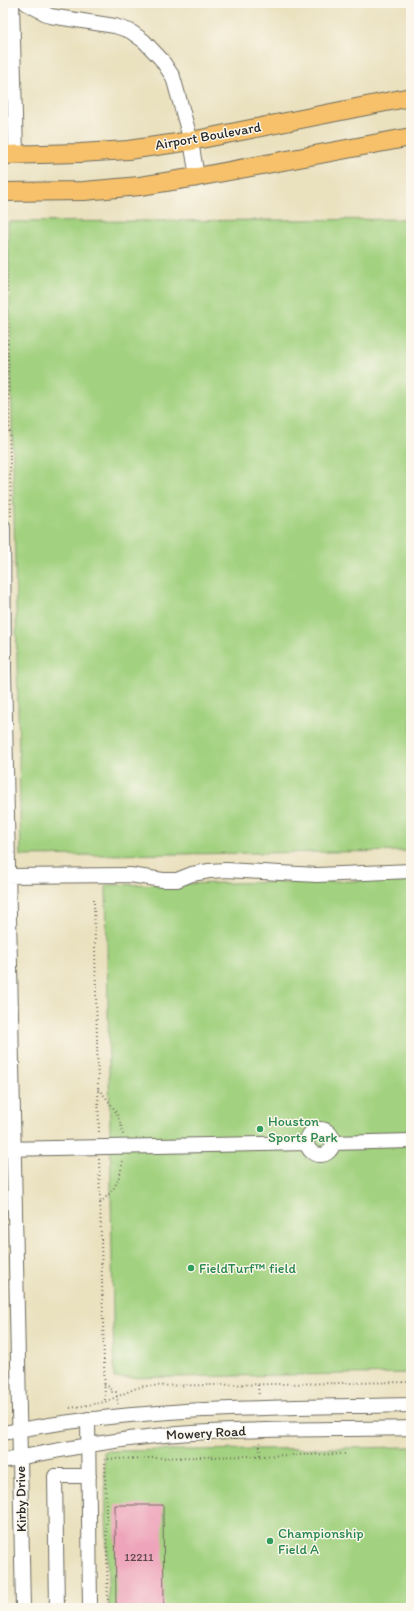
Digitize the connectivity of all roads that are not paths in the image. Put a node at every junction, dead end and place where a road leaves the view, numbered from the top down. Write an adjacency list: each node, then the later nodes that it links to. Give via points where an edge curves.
1 (12, 3): 6 (street)
2 (26, 3): 5 (street, via 50,16 130,31 144,41 173,77)
3 (411, 97): 5 (main road, Airport Boulevard)
4 (411, 137): 7 (main road)
5 (191, 141): 6 (main road, Airport Boulevard, via 80,154); 7 (street)
6 (9, 154)
7 (197, 177): 8 (main road, via 140,186)
8 (3, 192)
9 (3, 527): 10 (street, Kirby Drive)
10 (4, 668): 12 (street, Kirby Drive)
11 (411, 871): 12 (street, via 317,875 226,870 192,874 177,880 130,875)
12 (6, 876): 14 (street, Kirby Drive)
13 (411, 1141): 14 (street, via 332,1143 329,1151 322,1154 310,1151 307,1143)
14 (8, 1149): 19 (street, Kirby Drive)
15 (411, 1406): 16 (street, Mowery Road)
16 (324, 1407): 17 (street, Mowery Road, via 216,1408); 20 (street)
17 (88, 1419): 19 (street, Mowery Road); 22 (street)
18 (411, 1428): 20 (street, Mowery Road)
19 (19, 1430): 21 (street, Mowery Road); 23 (street, Kirby Drive)
20 (325, 1430): 22 (street, Mowery Road, via 209,1432)
21 (3, 1433)
22 (88, 1444): 23 (street, Mowery Road); 25 (street)
23 (20, 1458): 24 (street, Mowery Road); 26 (street, Kirby Drive)
24 (3, 1461)
25 (89, 1476): 27 (street, via 55,1476); 28 (street)
26 (23, 1608)
27 (57, 1608)
28 (90, 1608)

